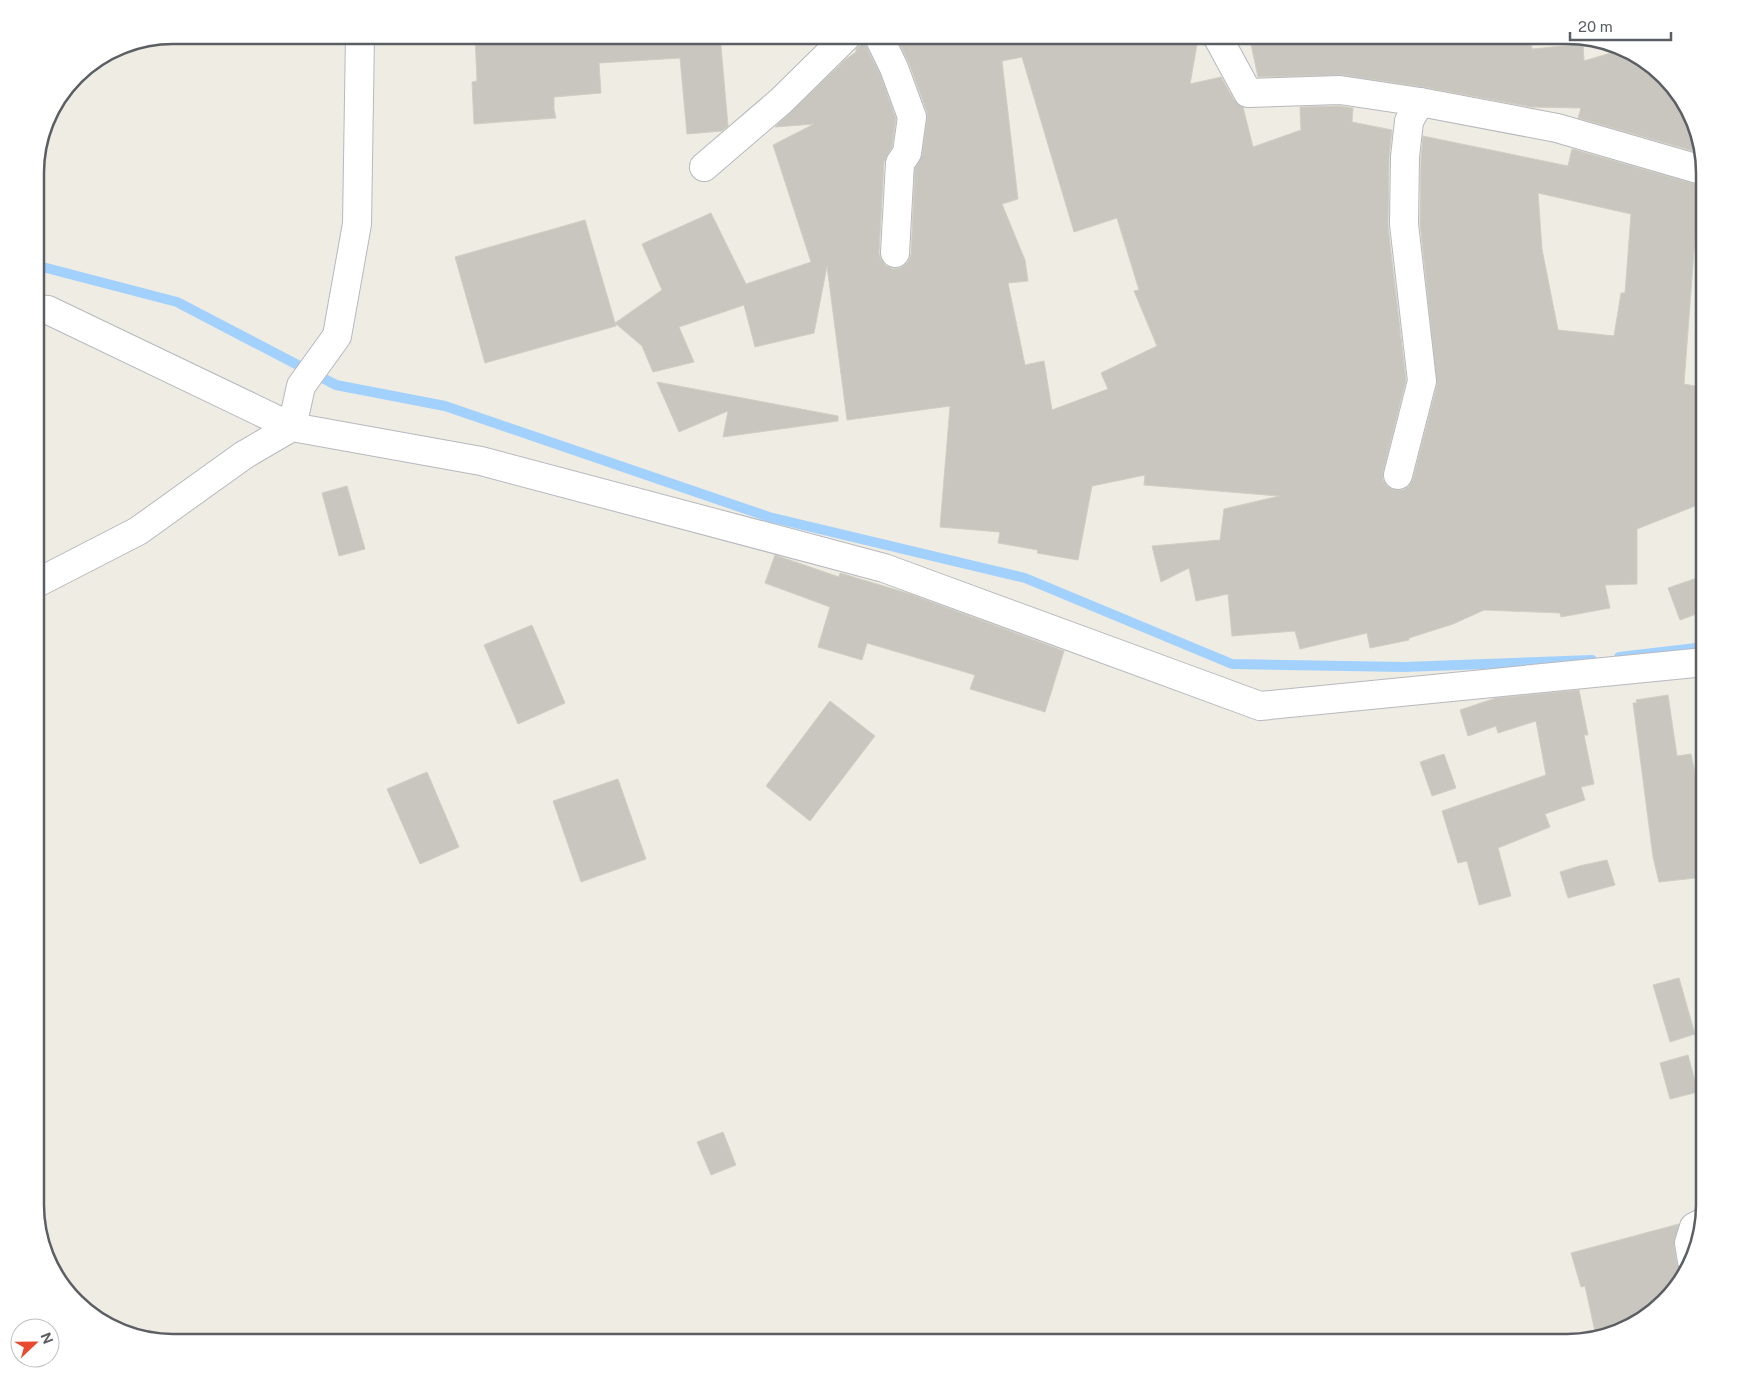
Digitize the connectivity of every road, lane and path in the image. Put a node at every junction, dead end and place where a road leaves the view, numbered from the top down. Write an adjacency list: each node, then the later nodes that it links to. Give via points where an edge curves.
1 (360, 44): 10 (street, via 357,224 337,336 301,386)
2 (839, 44): 6 (street, via 781,101)
3 (882, 44): 8 (street, via 912,117 907,153 900,163)
4 (1221, 44): 5 (street, via 1248,94 1340,90)
5 (1420, 102): 7 (street, via 1558,128); 11 (street, via 1409,121 1404,224 1422,381)
6 (704, 167)
7 (1696, 169)
8 (895, 253)
9 (44, 310): 10 (street)
10 (292, 427): 12 (street, via 244,455 138,531); 13 (street, via 481,462 884,568 1260,706)
11 (1398, 475)
12 (44, 579)
13 (1696, 663)
14 (1694, 1227): 15 (street)
15 (1689, 1246)

